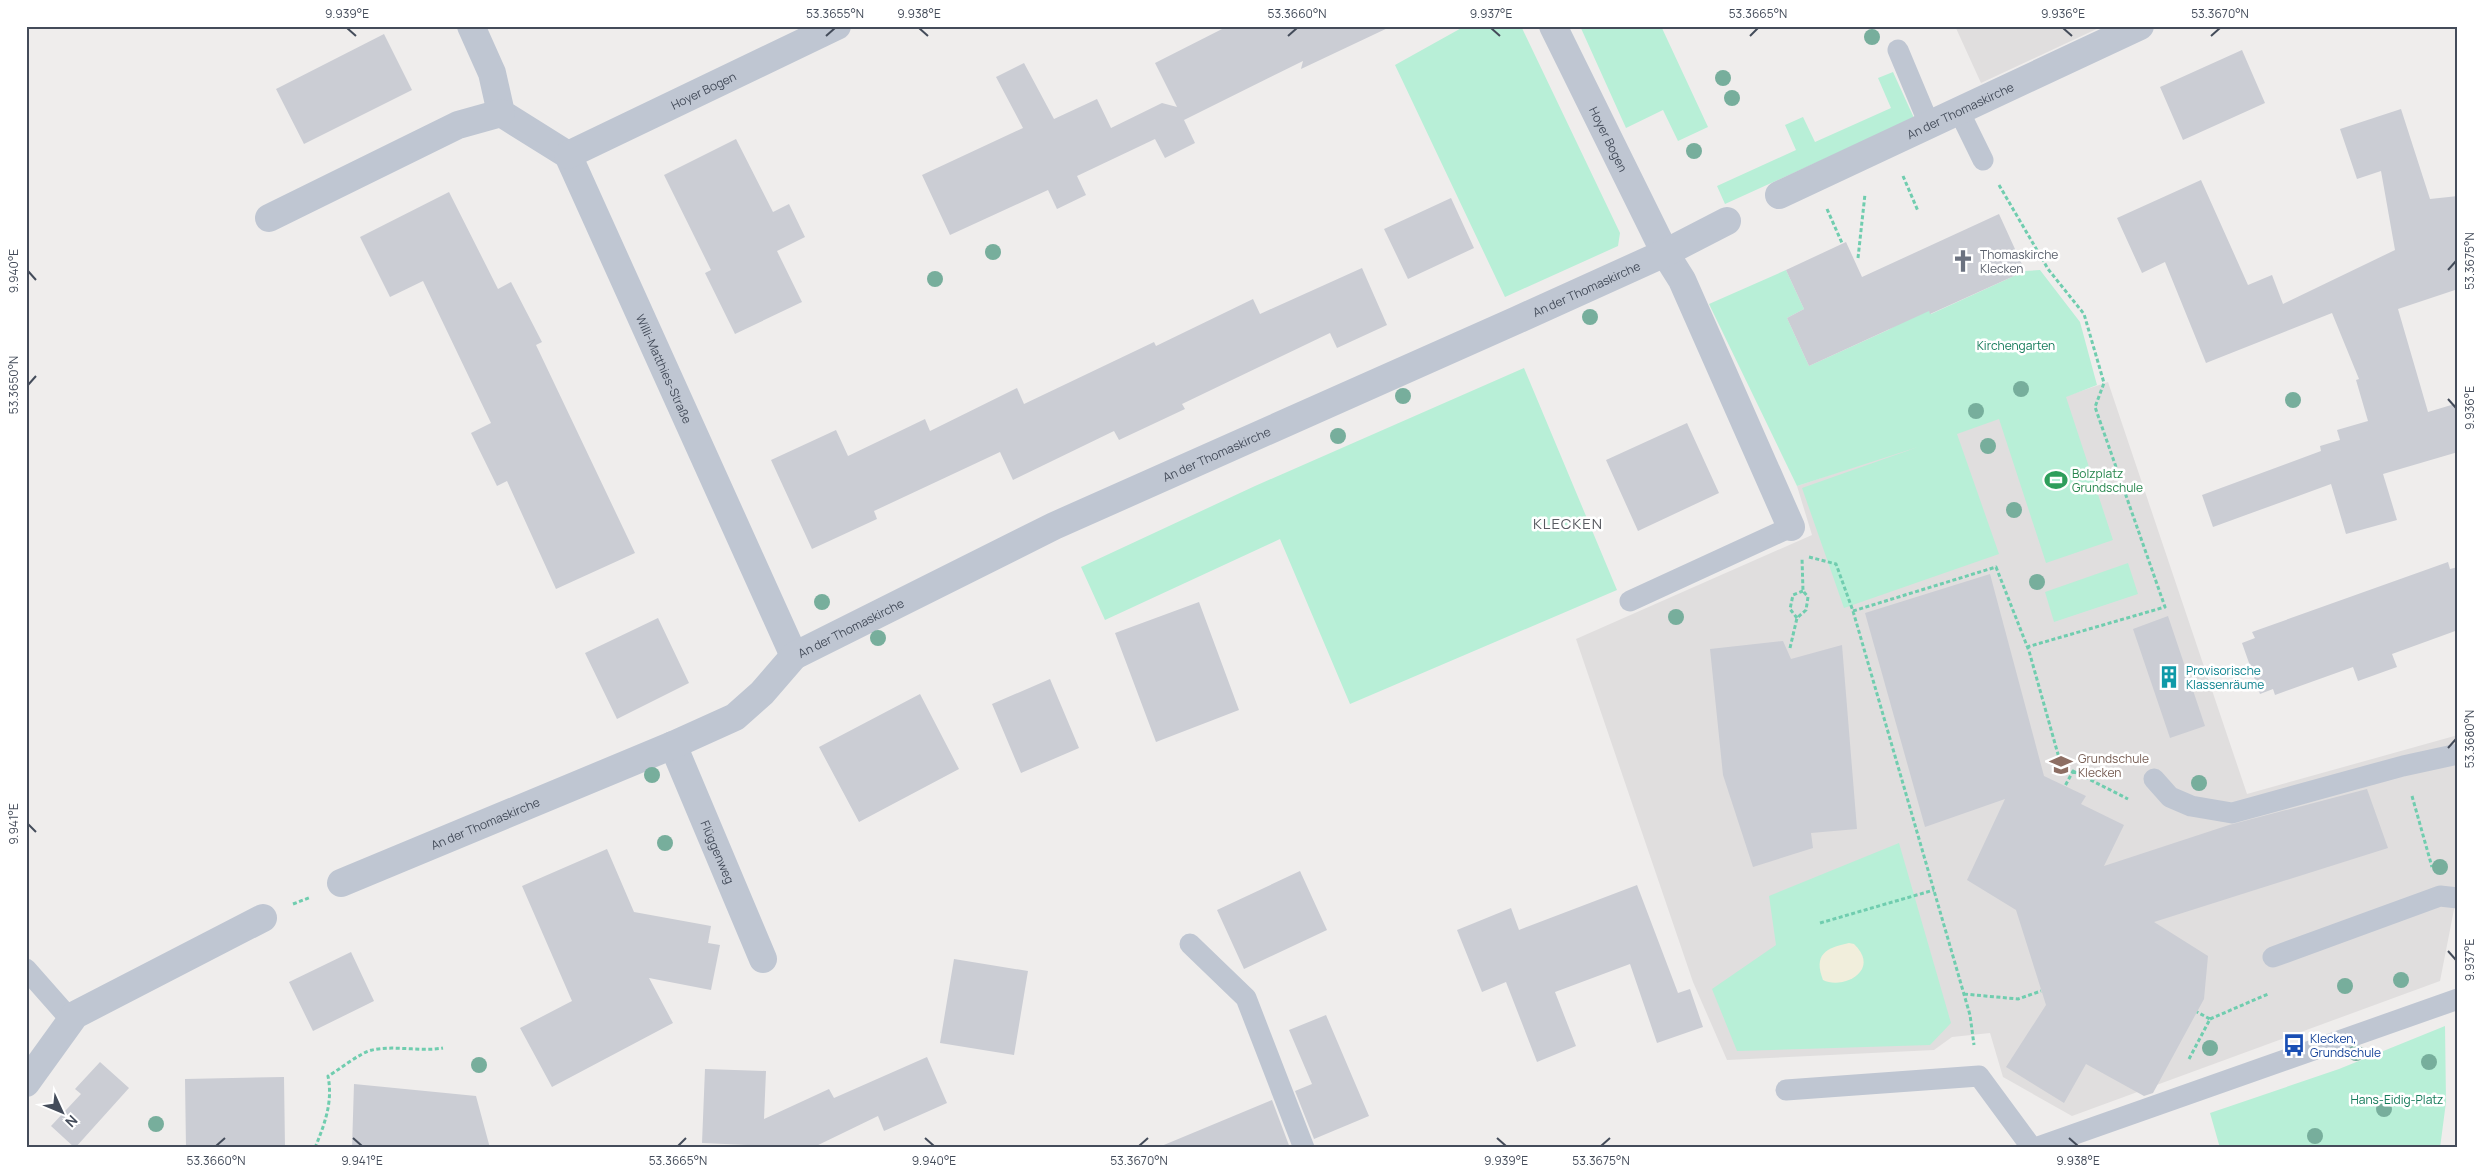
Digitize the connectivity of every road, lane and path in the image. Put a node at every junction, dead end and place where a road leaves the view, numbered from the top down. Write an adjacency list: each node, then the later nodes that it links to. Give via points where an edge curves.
1 (471, 26): 7 (street, via 492,73)
2 (837, 26): 9 (street, Hoyer Bogen)
3 (1553, 26): 19 (street, Hoyer Bogen)
4 (2140, 26): 6 (street, An der Thomaskirche)
5 (1898, 50): 8 (lane)
6 (1959, 111): 8 (street, An der Thomaskirche); 10 (lane)
7 (501, 113): 9 (street); 16 (street, via 458,125)
8 (1929, 124): 13 (street, An der Thomaskirche)
9 (568, 154): 28 (street, Willi-Matthies-Straße)
10 (1983, 160): 26 (path, via 2048,269 2084,314 2104,383 2095,407 2165,607)
11 (1902, 176): 15 (path)
12 (1865, 193): 20 (path)
13 (1779, 195)
14 (1828, 211): 18 (path)
15 (1918, 211)
16 (269, 218)
17 (1727, 222): 19 (street, An der Thomaskirche)
18 (1842, 244)
19 (1664, 253): 21 (street, via 1682,280); 28 (street, An der Thomaskirche, via 1054,526)
20 (1858, 258)
21 (1791, 527): 23 (lane)
22 (1803, 591): 24 (path, via 1802,555 1836,564); 25 (path, via 1808,597 1806,610); 25 (path, via 1794,595 1790,609)
23 (1630, 601)
24 (1853, 611): 26 (path, via 1996,567); 36 (path)
25 (1798, 618): 27 (path)
26 (2027, 647): 32 (path, via 2061,765)
27 (1790, 648)
28 (794, 656): 29 (street, An der Thomaskirche, via 762,693 736,716)
29 (673, 745): 35 (street, An der Thomaskirche); 42 (street, Flüggenweg)
30 (2458, 754): 31 (lane)
31 (2403, 766): 34 (lane, via 2232,813 2192,806 2170,797); 37 (path)
32 (2073, 771): 33 (path); 34 (path, via 2138,804)
33 (2065, 786)
34 (2160, 786)
35 (341, 883): 38 (path)
36 (1934, 890): 39 (path); 45 (path)
37 (2449, 897): 41 (lane)
38 (263, 918): 50 (street, via 75,1015)
39 (1820, 923)
40 (1190, 944): 57 (lane, via 1246,998)
41 (2273, 957)
42 (762, 959)
43 (26, 969): 50 (lane)
44 (2042, 991): 45 (path, via 2018,999)
45 (1964, 994): 52 (path)
46 (2268, 994): 49 (path)
47 (2458, 999): 55 (lane)
48 (2197, 1012): 49 (path)
49 (2210, 1019): 55 (path)
50 (71, 1020): 53 (street)
51 (443, 1048): 56 (path, via 371,1050 328,1076 330,1106)
52 (1979, 1076): 54 (lane); 58 (lane)
53 (26, 1083)
54 (1786, 1090)
55 (2166, 1101): 58 (lane)
56 (316, 1148)
57 (1304, 1148)
58 (2033, 1148)

